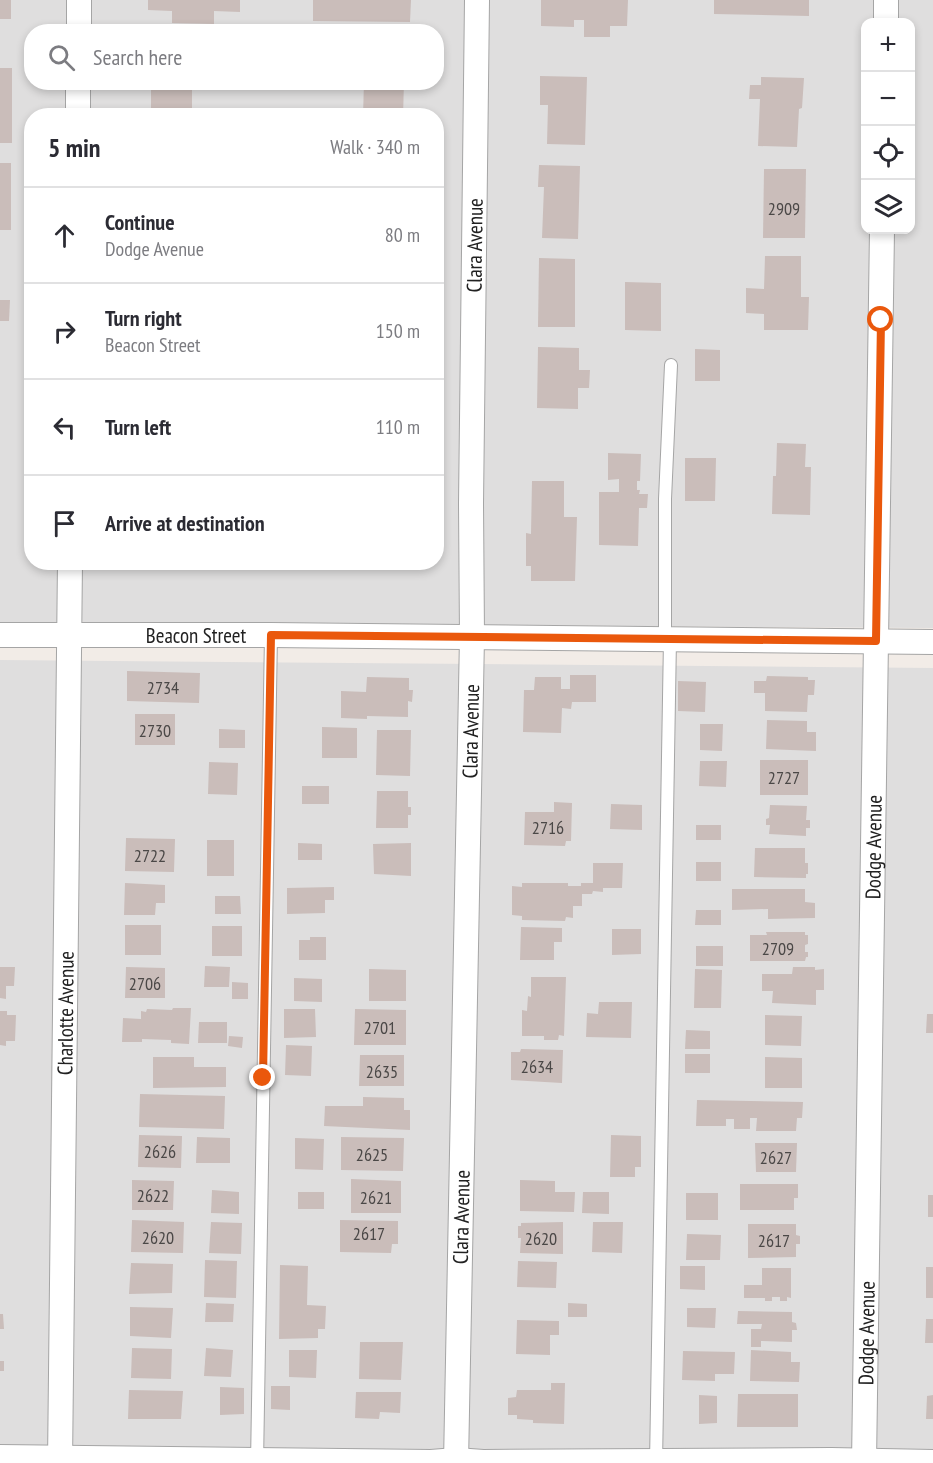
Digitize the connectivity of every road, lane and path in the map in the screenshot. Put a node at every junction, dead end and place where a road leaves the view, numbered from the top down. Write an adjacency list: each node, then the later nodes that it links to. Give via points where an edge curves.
1 (79, 0): 5 (street)
2 (477, 0): 14 (street, Clara Avenue)
3 (886, 0): 4 (street)
4 (886, 18)
5 (79, 24)
6 (78, 90): 7 (street)
7 (78, 108)
8 (882, 234): 16 (street, Dodge Avenue)
9 (671, 365): 15 (lane, via 666,498)
10 (70, 570): 13 (street, Charlotte Avenue)
11 (0, 635): 13 (street, Beacon Street)
12 (271, 635): 13 (street, Beacon Street); 14 (street, Beacon Street); 20 (lane)
13 (69, 636): 19 (street, Charlotte Avenue)
14 (472, 637): 15 (street, Beacon Street); 21 (street, Clara Avenue)
15 (667, 640): 16 (street, Beacon Street); 24 (lane)
16 (876, 641): 17 (street, Beacon Street); 22 (street, Dodge Avenue)
17 (933, 642)
18 (0, 1457): 19 (street)
19 (60, 1460): 20 (street)
20 (257, 1461): 21 (street)
21 (456, 1461): 24 (street)
22 (864, 1462): 23 (street); 24 (street)
23 (933, 1462)
24 (656, 1463)

